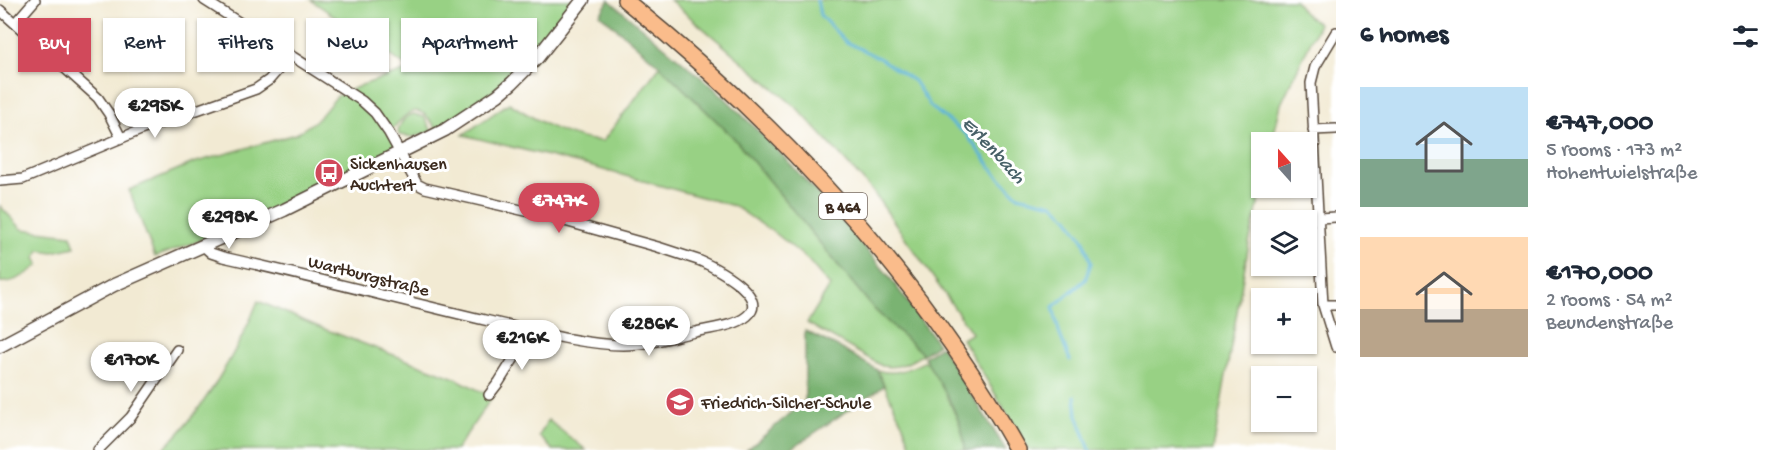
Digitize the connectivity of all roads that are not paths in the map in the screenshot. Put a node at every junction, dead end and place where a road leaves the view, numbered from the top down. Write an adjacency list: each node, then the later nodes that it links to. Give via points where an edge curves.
1 (35, 0): 7 (street)
2 (204, 0): 6 (street)
3 (625, 0): 29 (main road, B 464, via 753,111 852,216 932,318)
4 (582, 1): 16 (street, via 537,58 498,95)
5 (0, 10): 7 (street)
6 (232, 18)
7 (15, 23): 15 (street, via 98,98)
8 (1336, 32): 9 (street)
9 (1325, 51): 10 (street); 14 (street, via 1311,78)
10 (1336, 54)
11 (294, 59): 16 (street, via 369,107)
12 (276, 72): 15 (street, via 256,89)
13 (1336, 129): 14 (street)
14 (1313, 130): 19 (street)
15 (121, 138): 17 (street, via 23,179)
16 (401, 152): 20 (street, via 284,210); 23 (street, Wartburgstraße, via 411,177 425,188 543,215 698,260 730,278 753,301 747,316 731,323 639,344 602,343)
17 (0, 181)
18 (1336, 217): 19 (street)
19 (1318, 218): 22 (street)
20 (202, 245): 23 (street, Wartburgstraße, via 223,257); 24 (street, via 105,289)
21 (1336, 304): 22 (street)
22 (1323, 305): 25 (street)
23 (531, 330): 27 (street)
24 (0, 346)
25 (1336, 347)
26 (177, 350): 28 (street, via 131,417)
27 (489, 394)
28 (98, 450)
29 (1018, 450)

